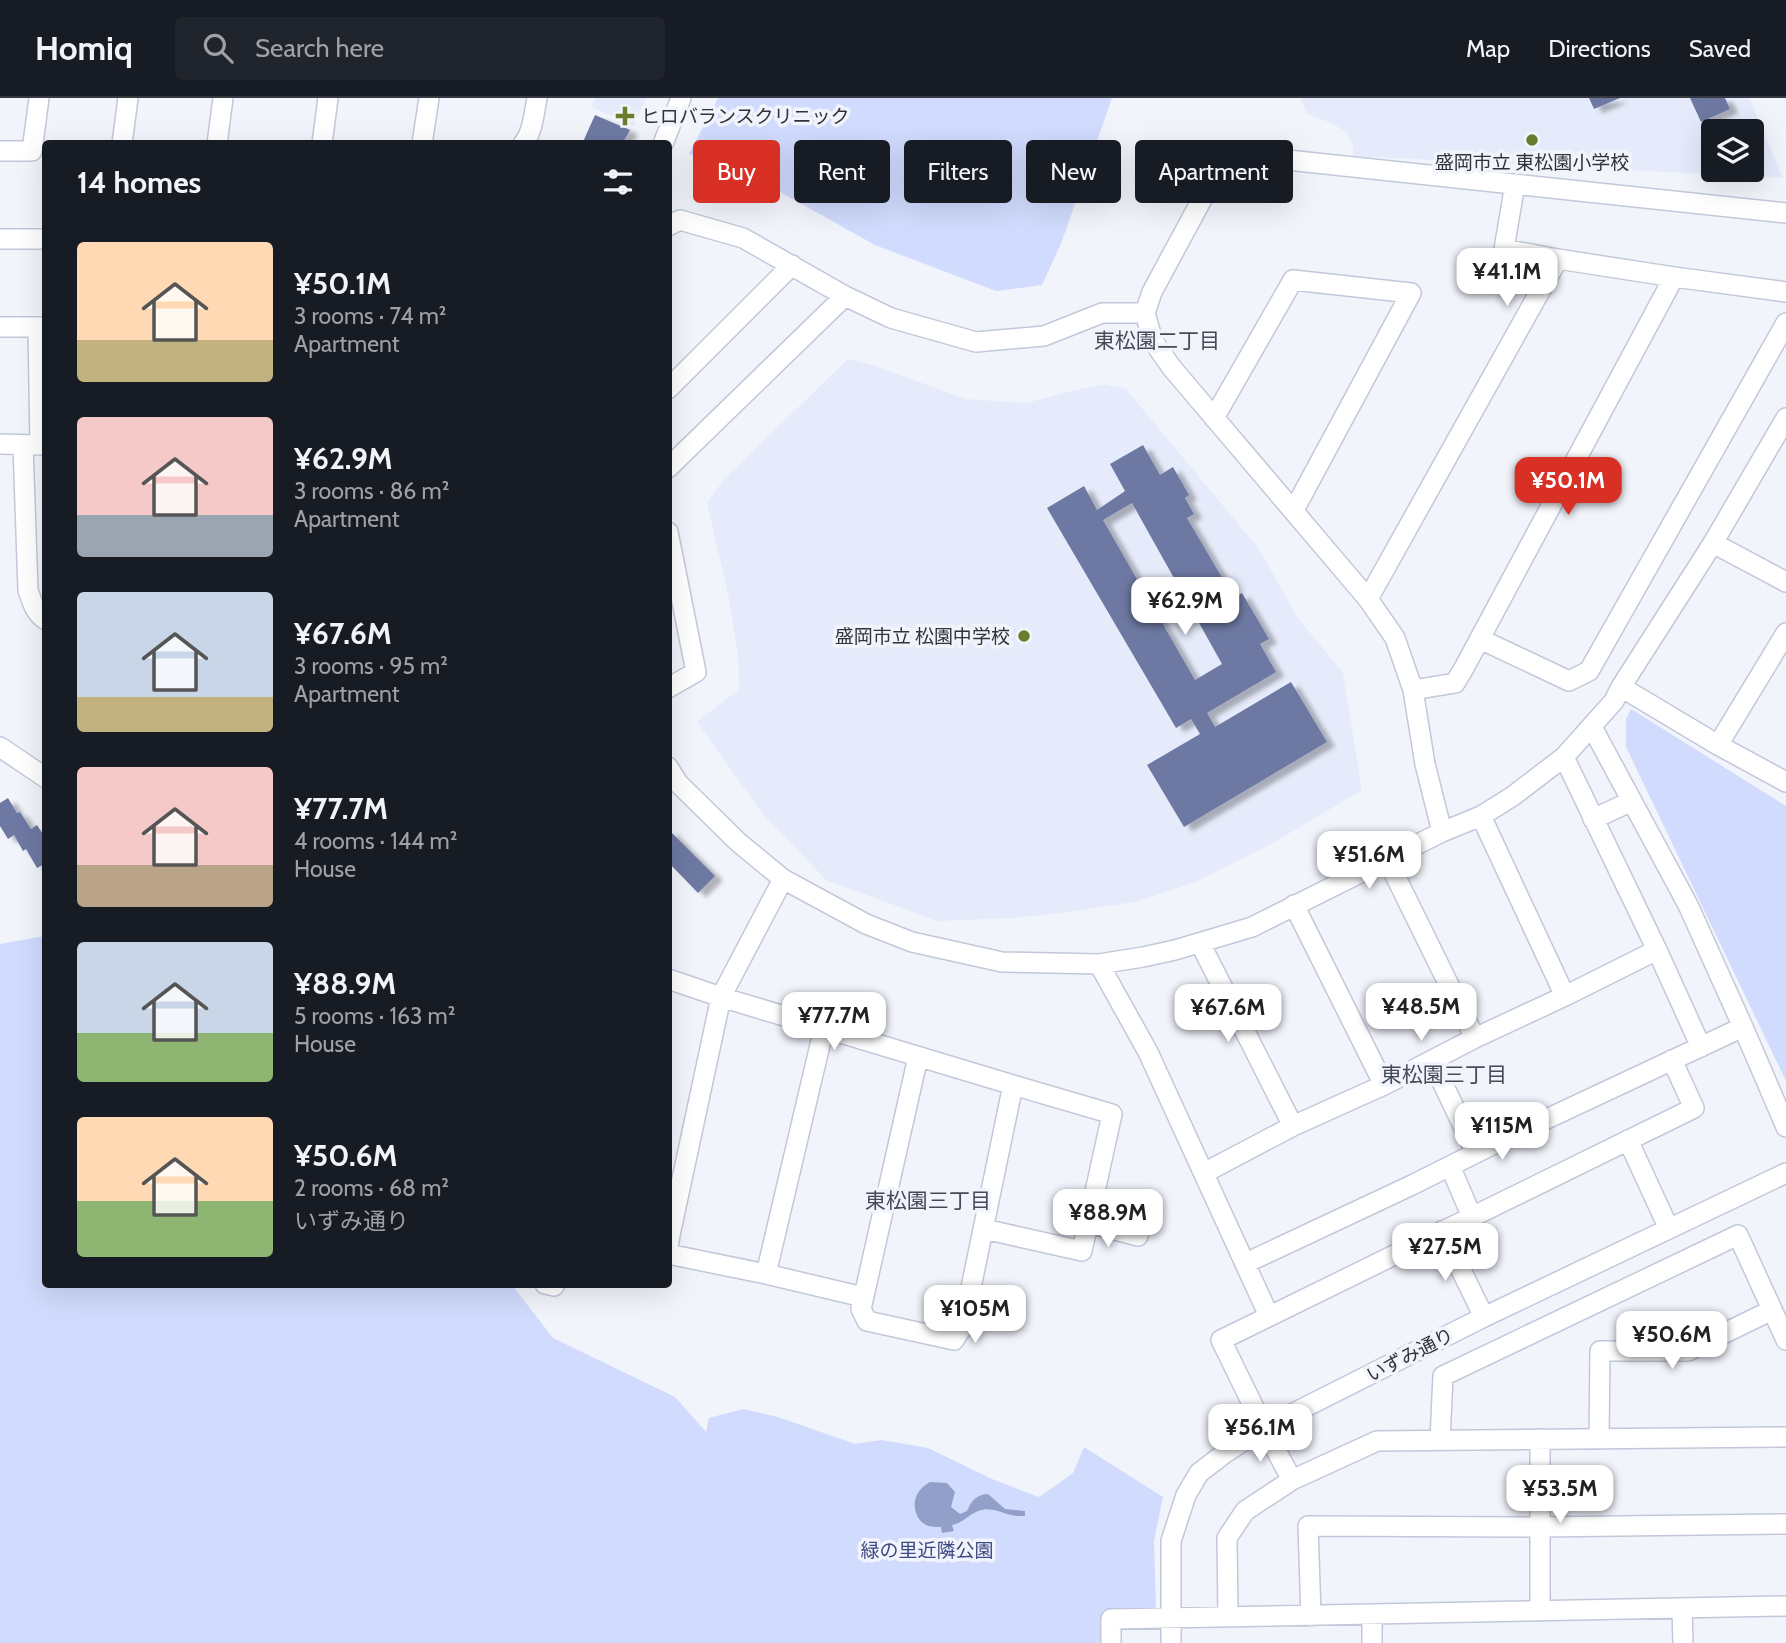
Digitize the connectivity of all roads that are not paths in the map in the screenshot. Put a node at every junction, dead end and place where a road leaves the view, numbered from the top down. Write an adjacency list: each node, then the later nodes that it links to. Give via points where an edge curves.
1 (39, 98): 15 (street)
2 (128, 98): 8 (street)
3 (223, 98): 9 (street)
4 (328, 98): 10 (street)
5 (429, 98): 11 (street)
6 (537, 98): 12 (street)
7 (681, 98): 13 (street)
8 (123, 140)
9 (218, 140)
10 (323, 140)
11 (423, 140)
12 (528, 140)
13 (665, 140)
14 (0, 151): 15 (street)
15 (39, 152)
16 (1515, 184): 17 (street); 21 (street, via 1504,249); 26 (street, via 1251,159 1229,167 1207,190)
17 (1786, 213)
18 (672, 224): 22 (street, via 680,220 743,237)
19 (0, 239): 20 (street)
20 (42, 239)
21 (1558, 259): 23 (street); 40 (street)
22 (792, 265): 25 (street); 30 (street)
23 (1674, 277): 24 (street); 43 (street)
24 (1786, 292)
25 (845, 296): 26 (street, via 891,318 976,342 1044,336 1102,313); 35 (street)
26 (1145, 313): 31 (street, via 1153,341)
27 (1786, 323): 43 (street, via 1588,671 1569,681)
28 (0, 327): 29 (street)
29 (42, 327): 34 (street)
30 (672, 385)
31 (1214, 418): 36 (street); 36 (street, via 1293,280 1411,293)
32 (1785, 423): 37 (street)
33 (0, 444): 34 (street)
34 (36, 445): 41 (street, via 28,590)
35 (672, 464)
36 (1294, 510): 40 (street)
37 (1713, 542): 39 (street); 45 (street)
38 (672, 552): 44 (street, via 696,672)
39 (1786, 582)
40 (1368, 599): 46 (street, via 1395,638)
41 (42, 618)
42 (1786, 634): 48 (street)
43 (1480, 639): 46 (street, via 1455,683)
44 (672, 686)
45 (1621, 687): 47 (street); 48 (street)
46 (1413, 690): 57 (street)
47 (1592, 727): 50 (street); 54 (street)
48 (1718, 745): 53 (street)
49 (0, 747): 52 (street)
50 (1564, 757): 55 (street); 56 (street)
51 (672, 773): 59 (street, via 730,834)
52 (42, 775)
53 (1786, 782)
54 (1632, 801): 56 (street); 67 (street, via 1688,905)
55 (1481, 816): 57 (street); 65 (street)
56 (1593, 819): 62 (street)
57 (1442, 832): 58 (street)
58 (1387, 859): 60 (street); 69 (street)
59 (783, 879): 63 (street, via 866,924 912,942 1002,962); 66 (street)
60 (1294, 905): 61 (street, via 1252,927); 75 (street)
61 (1200, 943): 63 (street); 76 (street)
62 (1657, 950): 65 (street); 70 (street)
63 (1100, 964): 81 (street, via 1148,1052)
64 (672, 980): 66 (street)
65 (1565, 996): 69 (street)
66 (721, 997): 68 (street); 85 (street)
67 (1743, 1027): 70 (street); 77 (street)
68 (824, 1028): 71 (street); 92 (street)
69 (1475, 1038): 73 (street)
70 (1701, 1047): 72 (street)
71 (918, 1057): 74 (street); 93 (street)
72 (1672, 1060): 78 (street, via 1694,1108); 79 (street)
73 (1432, 1061): 75 (street); 79 (street)
74 (1013, 1085): 84 (street, via 1112,1114); 86 (street)
75 (1384, 1085): 76 (street)
76 (1293, 1126): 81 (street)
77 (1786, 1127)
78 (1628, 1140): 83 (street); 87 (street)
79 (1476, 1153): 80 (street)
80 (1450, 1166): 83 (street); 91 (street)
81 (1204, 1173): 91 (street)
82 (1786, 1173): 87 (street, いずみ通り)
83 (1472, 1217): 88 (street)
84 (1089, 1223): 86 (street, via 1083,1251); 89 (street)
85 (672, 1226)
86 (984, 1228): 93 (street, via 963,1326 954,1340 867,1321 861,1309)
87 (1670, 1229): 96 (street, いずみ通り)
88 (1442, 1231): 95 (street); 96 (street)
89 (1138, 1236)
90 (672, 1255): 92 (street)
91 (1246, 1263): 95 (street)
92 (766, 1274): 93 (street)
93 (863, 1297)
94 (1772, 1310): 97 (street); 101 (street, via 1688,1351 1600,1351); 102 (street, via 1738,1235 1443,1376)
95 (1269, 1317): 98 (street, via 1221,1340)
96 (1483, 1317): 98 (street, いずみ通り)
97 (1786, 1340)
98 (1264, 1428): 103 (street); 112 (street, いずみ通り, via 1199,1472 1186,1495 1171,1541)
99 (1786, 1437): 101 (street)
100 (1540, 1439): 101 (street); 102 (street); 105 (street)
101 (1599, 1439)
102 (1440, 1440): 103 (street, via 1377,1441)
103 (1292, 1480): 111 (street, via 1245,1511 1227,1538)
104 (1786, 1524): 105 (street)
105 (1540, 1527): 108 (street); 110 (street, via 1308,1525)
106 (1786, 1606): 107 (street)
107 (1682, 1608): 108 (street); 116 (street)
108 (1540, 1611): 109 (street)
109 (1372, 1615): 110 (street); 115 (street)
110 (1311, 1616): 111 (street)
111 (1228, 1617): 112 (street)
112 (1171, 1619): 113 (street, via 1111,1619); 114 (street, いずみ通り)
113 (1111, 1643)
114 (1171, 1643)
115 (1373, 1643)
116 (1683, 1643)

